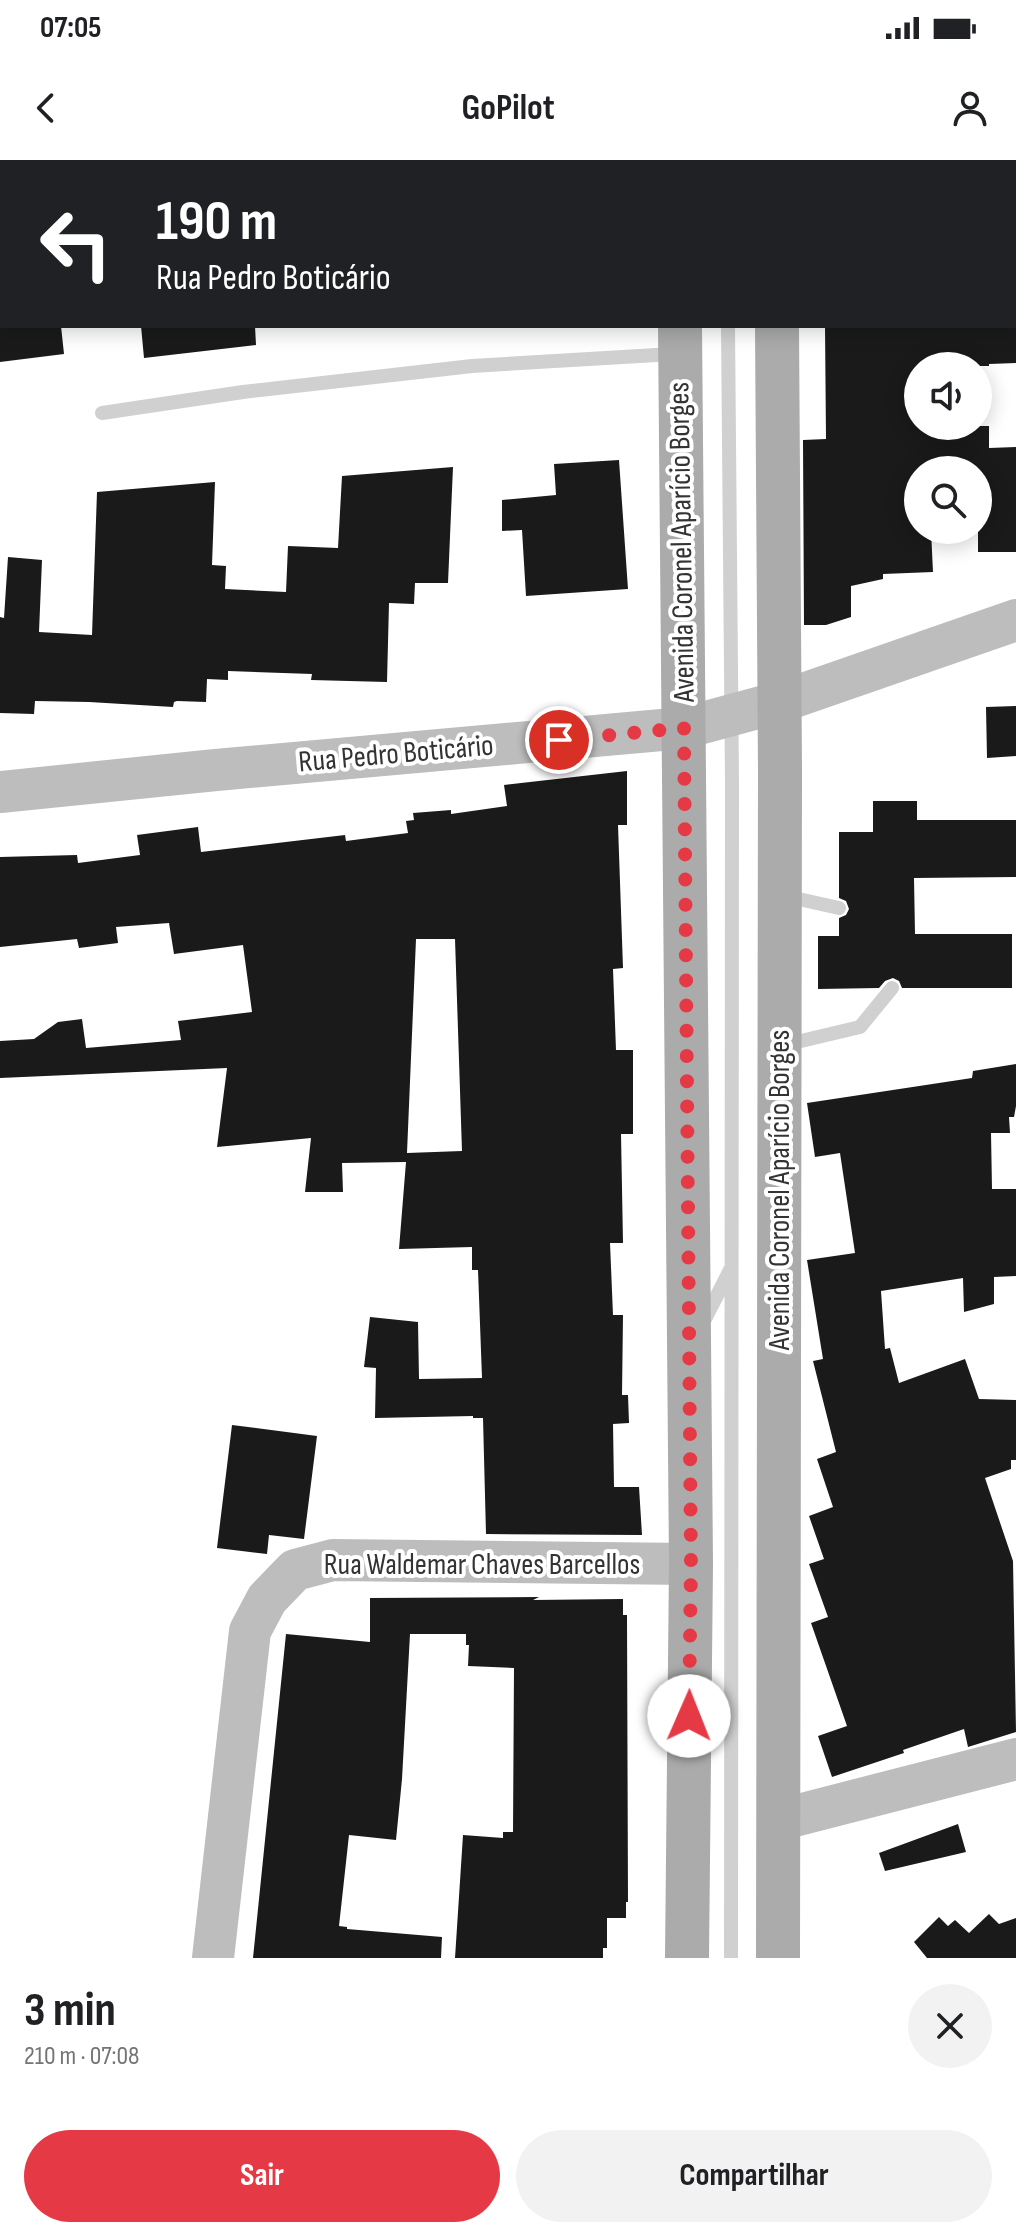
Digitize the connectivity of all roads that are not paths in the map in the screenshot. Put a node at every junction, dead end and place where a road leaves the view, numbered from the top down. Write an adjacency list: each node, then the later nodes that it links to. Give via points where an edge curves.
1 (728, 328): 7 (lane)
2 (777, 328): 6 (main road, Avenida Coronel Aparício Borges)
3 (680, 340): 4 (lane); 8 (main road, Avenida Coronel Aparício Borges)
4 (102, 413)
5 (1016, 620): 6 (street, Rua Pedro Boticário)
6 (780, 702): 7 (street, Rua Pedro Boticário); 10 (main road, Avenida Coronel Aparício Borges)
7 (732, 715): 8 (street, Rua Pedro Boticário); 14 (lane)
8 (684, 728): 9 (street, Rua Pedro Boticário); 15 (main road, Avenida Coronel Aparício Borges)
9 (0, 792)
10 (780, 894): 11 (lane); 13 (main road, Avenida Coronel Aparício Borges)
11 (839, 908)
12 (892, 988): 13 (lane, via 860,1027)
13 (779, 1046): 18 (main road, Avenida Coronel Aparício Borges)
14 (732, 1266): 15 (lane); 21 (lane)
15 (689, 1350): 16 (main road, Avenida Coronel Aparício Borges)
16 (691, 1564): 19 (street, Rua Waldemar Chaves Barcellos, via 333,1560 295,1570 267,1599 250,1631); 20 (main road, Avenida Coronel Aparício Borges)
17 (1016, 1759): 18 (street)
18 (779, 1820): 22 (main road, Avenida Coronel Aparício Borges)
19 (213, 1958)
20 (687, 1958)
21 (731, 1958)
22 (778, 1958)

